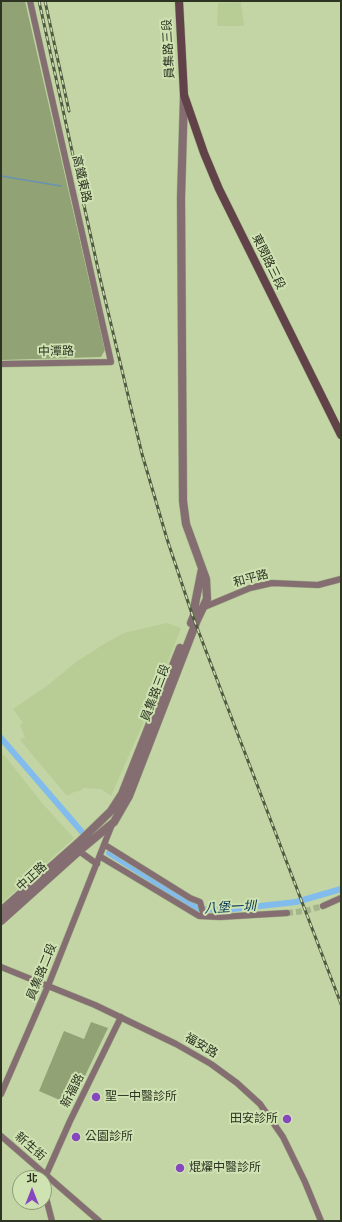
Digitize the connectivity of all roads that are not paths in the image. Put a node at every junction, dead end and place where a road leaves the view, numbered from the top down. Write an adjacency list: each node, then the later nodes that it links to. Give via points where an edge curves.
1 (30, 1): 4 (street, 高鐵東路)
2 (179, 1): 3 (main road, 員集路三段)
3 (184, 95): 6 (main road, 東閔路三段, via 219,189); 7 (street, 員集路三段, via 181,198 183,501 186,524)
4 (111, 362): 5 (street, 中潭路)
5 (1, 364)
6 (341, 435)
7 (202, 569): 9 (street, 員集路三段, via 206,579 207,599); 10 (street, 員集路三段)
8 (341, 579): 9 (street, 和平路, via 318,585 272,583 250,588)
9 (204, 606): 10 (street, 和平路); 12 (street, 員集路三段, via 129,796)
10 (194, 615): 11 (street, 員集路三段)
11 (122, 794): 12 (street); 13 (street)
12 (114, 822): 13 (street); 14 (street)
13 (94, 833): 15 (street, 中正路); 22 (street, 中正路, via 79,842)
14 (105, 845): 16 (street, 員集路二段); 21 (street, via 200,902)
15 (79, 851): 17 (street); 22 (street, 中正路)
16 (101, 857): 17 (street, 員集路二段); 21 (street, via 199,916)
17 (98, 864): 24 (street, 員集路二段)
18 (341, 898): 19 (street)
19 (323, 906)
20 (287, 913): 21 (street)
21 (204, 916)
22 (2, 917)
23 (1, 967): 24 (street, 福安路)
24 (48, 986): 25 (street, 福安路); 26 (street, 員集路二段)
25 (121, 1017): 29 (street, 新福路); 34 (street, 福安路, via 200,1057 237,1083 260,1104 289,1147)
26 (1, 1094)
27 (1, 1136): 28 (street, 新生街)
28 (40, 1170)
29 (48, 1170)
30 (52, 1180): 33 (street, 新生街)
31 (49, 1210): 32 (street)
32 (52, 1221)
33 (99, 1221)
34 (321, 1221)

